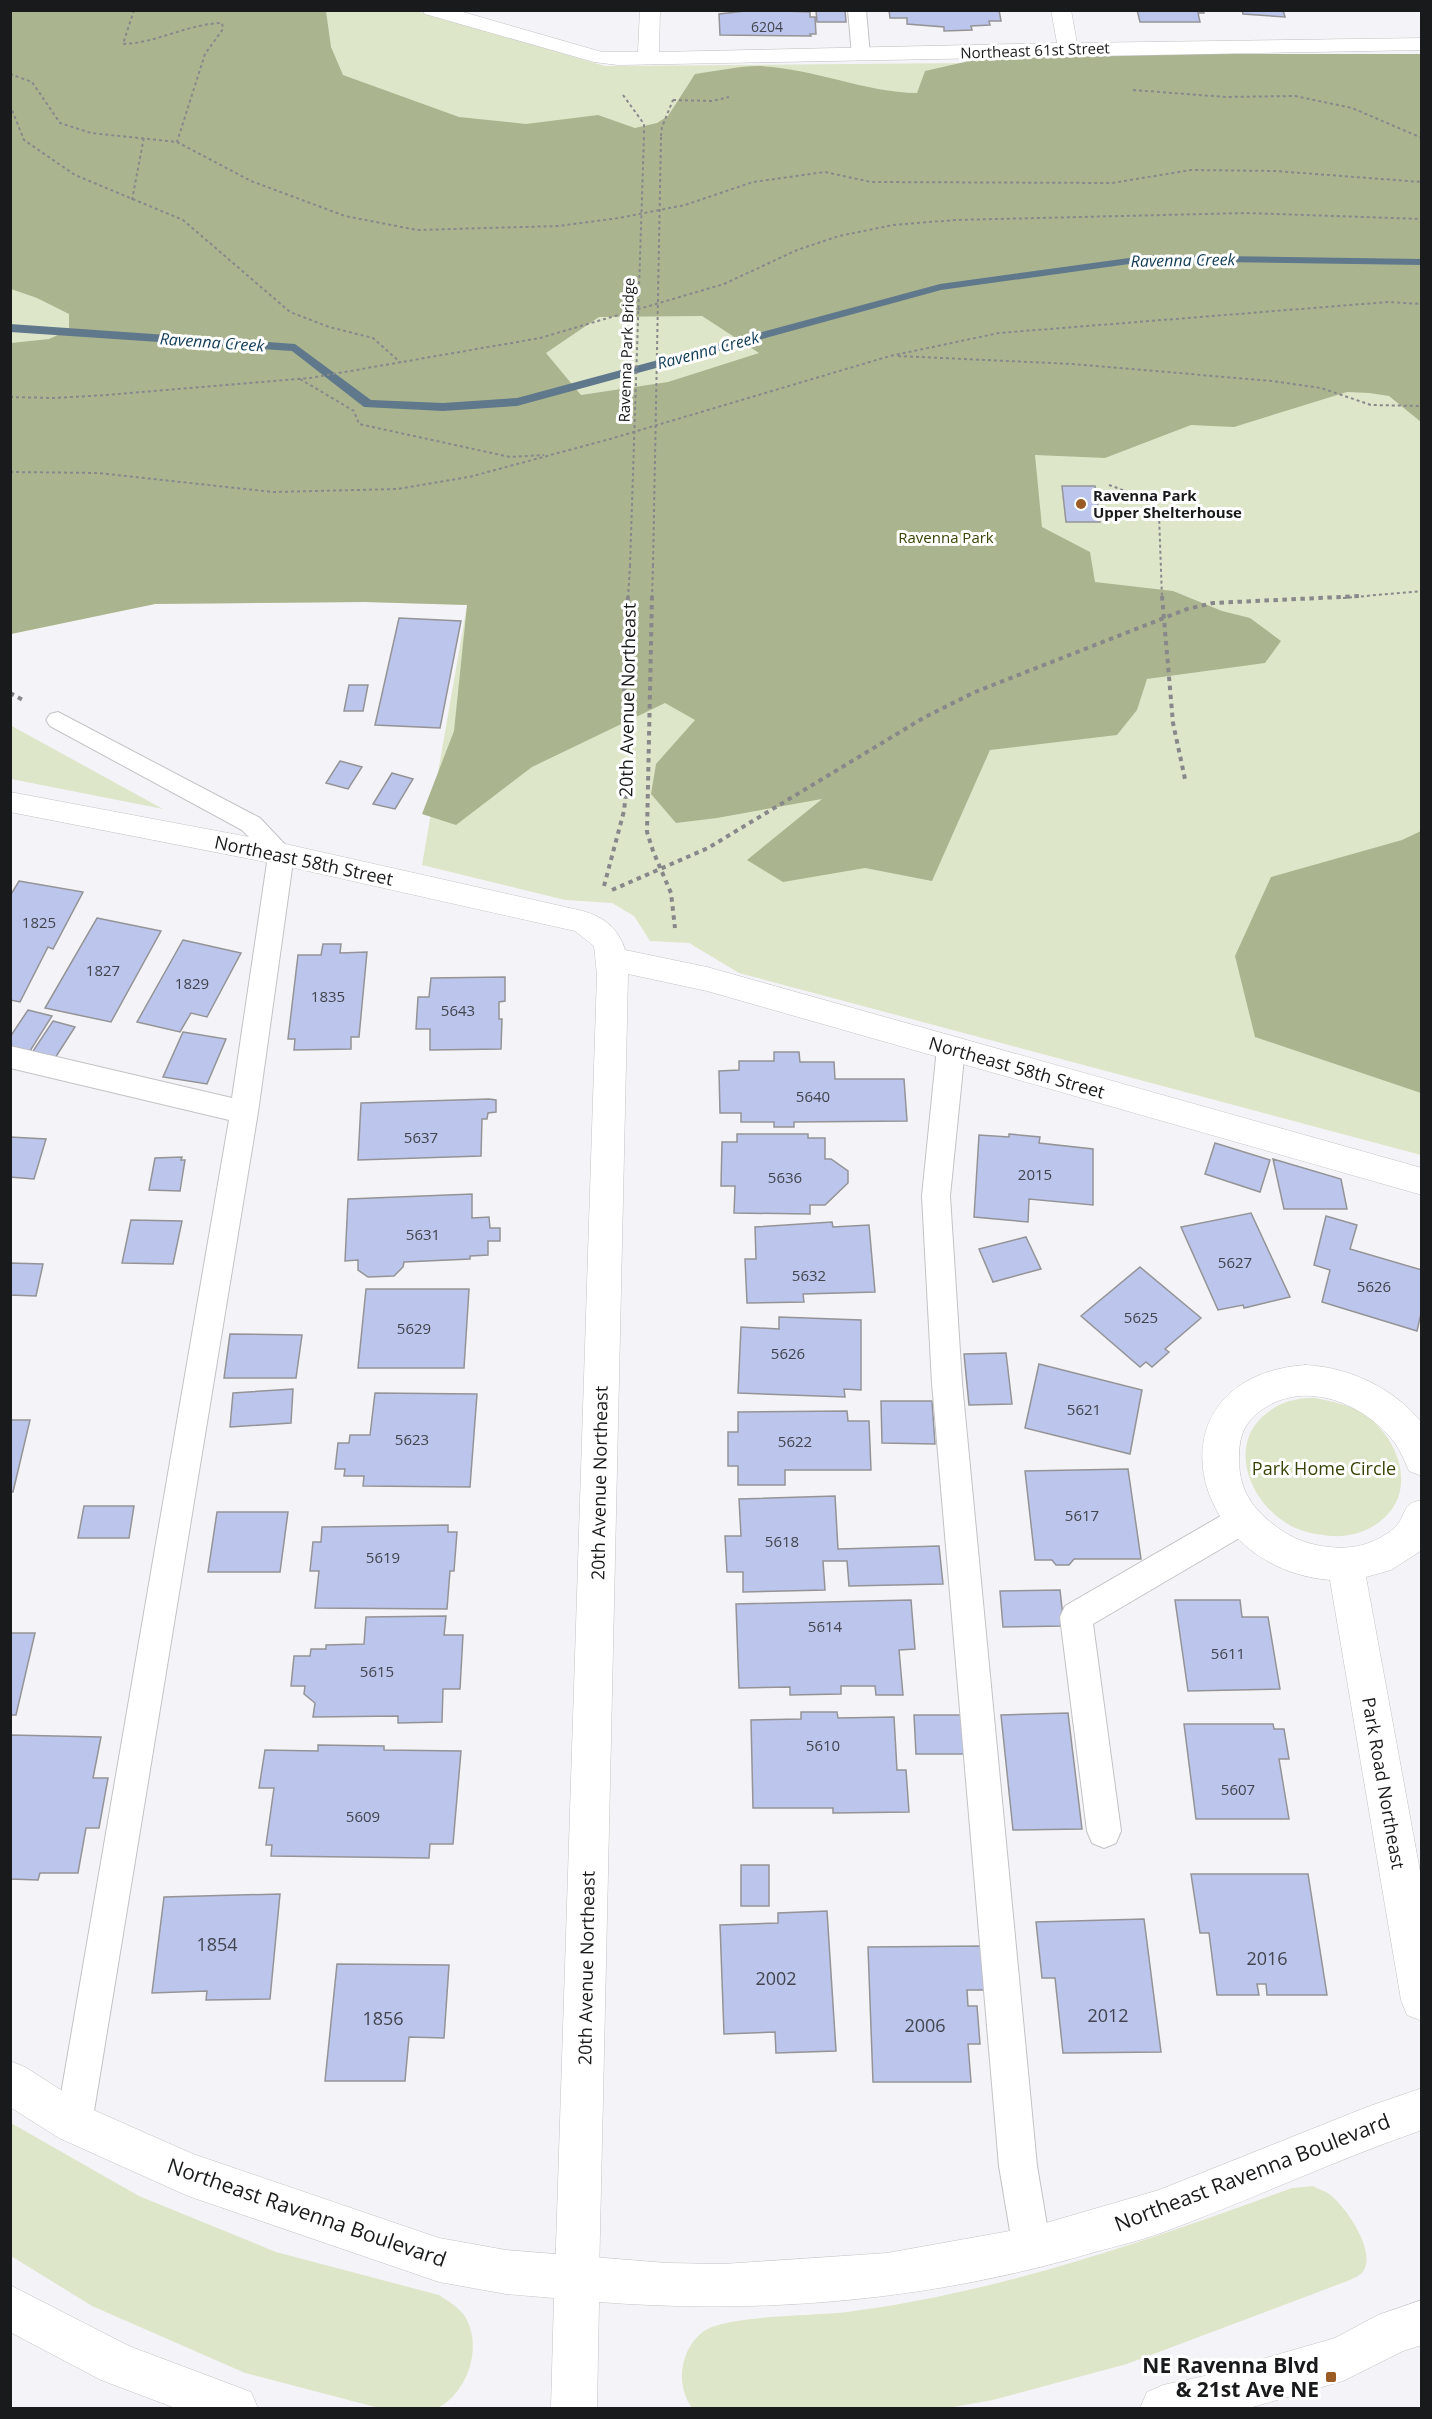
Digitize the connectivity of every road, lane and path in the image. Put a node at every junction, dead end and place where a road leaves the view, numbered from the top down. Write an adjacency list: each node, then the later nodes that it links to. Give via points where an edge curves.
1 (134, 10): 19 (path, via 123,44 137,45 208,22 222,23 223,29 205,54)
2 (432, 10): 9 (street, Northeast 61st Street, via 601,58)
3 (650, 10): 9 (street)
4 (857, 10): 8 (lane)
5 (1061, 10): 7 (street)
6 (1422, 44): 7 (street, Northeast 61st Street)
7 (1068, 49): 8 (street, Northeast 61st Street)
8 (861, 55): 9 (street, Northeast 61st Street)
9 (648, 59)
10 (10, 74): 17 (path, via 32,82 60,123 91,134)
11 (1127, 89): 18 (path, via 1226,97 1295,96 1352,108)
12 (677, 92): 14 (path)
13 (730, 96): 14 (path, via 712,101)
14 (673, 100): 33 (path, bridge, via 661,136)
15 (10, 105): 21 (path, via 24,140 75,176)
16 (644, 135): 32 (path, Ravenna Park Bridge, bridge)
17 (144, 136): 19 (path); 21 (path)
18 (1422, 138)
19 (177, 142): 20 (path, via 251,181 345,216 417,230 558,226 619,218 685,205 753,182 825,172 871,182 1112,183 1191,170 1275,171)
20 (1422, 182)
21 (132, 200): 25 (path, via 183,220 290,312 373,338)
22 (1422, 219): 25 (path, via 1246,213 893,225 839,236 797,250 724,284 540,338)
23 (1422, 304): 24 (path, via 1376,303 999,333)
24 (890, 356): 28 (path, via 1072,364 1272,381 1321,388 1371,405); 29 (path)
25 (401, 363): 26 (path)
26 (300, 378): 27 (path, via 107,395); 29 (path, via 354,411 359,424 510,457)
27 (10, 397)
28 (1422, 406)
29 (551, 454): 30 (path, via 469,477 397,489 340,492 273,492 98,473)
30 (10, 472)
31 (1109, 485): 35 (path, via 1154,503 1159,515)
32 (630, 566): 41 (path, 20th Avenue Northeast, via 624,681 626,793)
33 (653, 566): 40 (path, via 646,810 649,847)
34 (1422, 591): 35 (path, via 1213,603)
35 (1163, 620): 37 (path, via 1173,723); 40 (path, via 975,692 925,717 708,848)
36 (58, 720): 39 (lane, via 251,824)
37 (1185, 779)
38 (10, 802): 39 (street, Northeast 58th Street)
39 (281, 854): 43 (street, Northeast 58th Street, via 583,922); 46 (lane)
40 (659, 867): 41 (path); 42 (path, via 673,897)
41 (601, 897): 43 (path, 20th Avenue Northeast)
42 (675, 932)
43 (604, 943): 44 (street, Northeast 58th Street, via 707,979); 58 (street, 20th Avenue Northeast)
44 (951, 1048): 47 (street, Northeast 58th Street); 57 (lane, via 936,1196 947,1383 1018,2166)
45 (10, 1057): 46 (lane)
46 (244, 1112): 56 (lane)
47 (1422, 1182)
48 (1422, 1460): 50 (street, via 1417,1446 1396,1419 1367,1396 1334,1384 1299,1380 1266,1387 1240,1404 1224,1428 1218,1459 1224,1491)
49 (1422, 1516): 51 (street, via 1409,1538 1382,1558)
50 (1242, 1520): 51 (street, via 1289,1555 1317,1564); 52 (lane, via 1076,1617)
51 (1346, 1566): 53 (street, Park Road Northeast)
52 (1104, 1832)
53 (1422, 2000)
54 (10, 2082): 56 (street, Northeast Ravenna Boulevard)
55 (1422, 2109): 57 (street, Northeast Ravenna Boulevard, via 1159,2212)
56 (75, 2123): 58 (street, Northeast Ravenna Boulevard, via 188,2174 439,2260 506,2272)
57 (1032, 2249): 58 (street, Northeast Ravenna Boulevard, via 887,2275 723,2286)
58 (577, 2277): 62 (street, 20th Avenue Northeast)
59 (10, 2307): 61 (street, via 117,2364)
60 (1422, 2322): 63 (street, via 1394,2331 1343,2358)
61 (235, 2409)
62 (574, 2409)
63 (1163, 2409)

